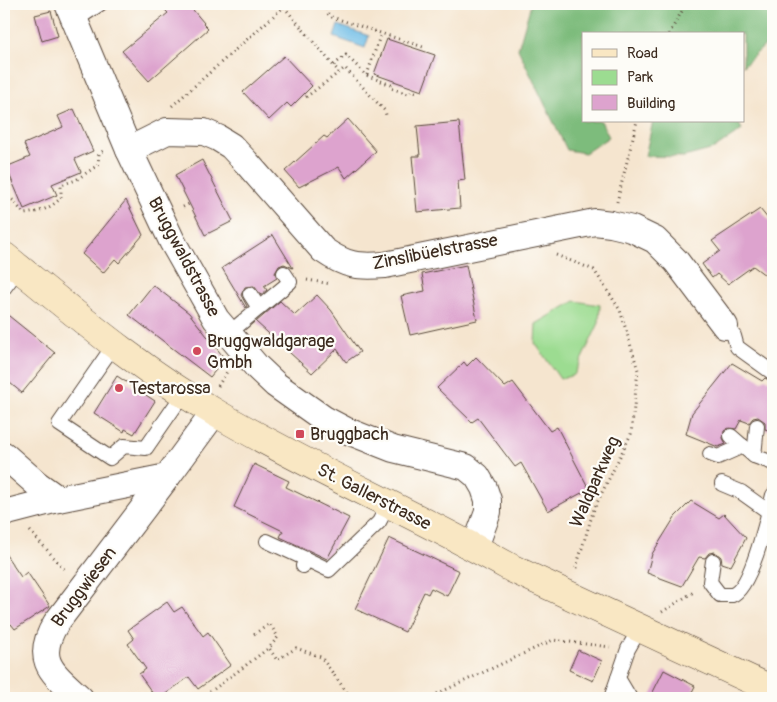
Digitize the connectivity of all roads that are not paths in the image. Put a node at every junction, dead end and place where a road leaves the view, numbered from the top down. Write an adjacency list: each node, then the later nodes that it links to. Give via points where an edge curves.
1 (100, 4): 2 (lane)
2 (71, 12): 3 (street, Bruggwaldstrasse)
3 (129, 150): 8 (street, Zinslibüelstrasse, via 167,131 204,132 218,138 246,162 323,250 338,260 359,266 385,265 595,222 632,229 655,240 676,261); 9 (street, Bruggwaldstrasse, via 183,262)
4 (7, 265): 10 (main road, St. Gallerstrasse)
5 (284, 273): 7 (lane, via 290,282)
6 (250, 294): 7 (lane)
7 (259, 308): 9 (lane)
8 (725, 326): 11 (lane, via 734,336 737,347)
9 (228, 334): 29 (street, Bruggwaldstrasse, via 276,385 324,419 393,448 466,467 477,476 488,500 488,512)
10 (114, 345): 12 (main road, St. Gallerstrasse); 12 (lane, via 59,424 110,458 124,446 146,448)
11 (773, 373)
12 (184, 393): 13 (main road, St. Gallerstrasse)
13 (215, 402): 21 (street, Bruggwiesen); 25 (main road, St. Gallerstrasse)
14 (757, 426): 19 (lane)
15 (731, 436): 16 (lane)
16 (743, 446): 17 (lane, via 718,457); 19 (lane)
17 (710, 454)
18 (4, 455): 24 (street)
19 (754, 456): 20 (lane)
20 (773, 463)
21 (167, 477): 24 (street); 34 (street, Bruggwiesen, via 46,639 44,654 49,666)
22 (722, 484): 26 (lane, via 741,492)
23 (773, 495): 26 (lane)
24 (58, 499): 27 (street)
25 (388, 505): 28 (lane, via 378,522 329,570 304,563); 29 (main road, St. Gallerstrasse)
26 (769, 512): 30 (lane, via 742,586 732,594 720,594 710,582)
27 (4, 513)
28 (267, 541)
29 (475, 547): 31 (main road, St. Gallerstrasse)
30 (713, 561)
31 (642, 631): 32 (lane); 33 (main road, St. Gallerstrasse)
32 (618, 678): 35 (lane); 36 (lane)
33 (773, 690)
34 (80, 698)
35 (611, 698)
36 (630, 698)

